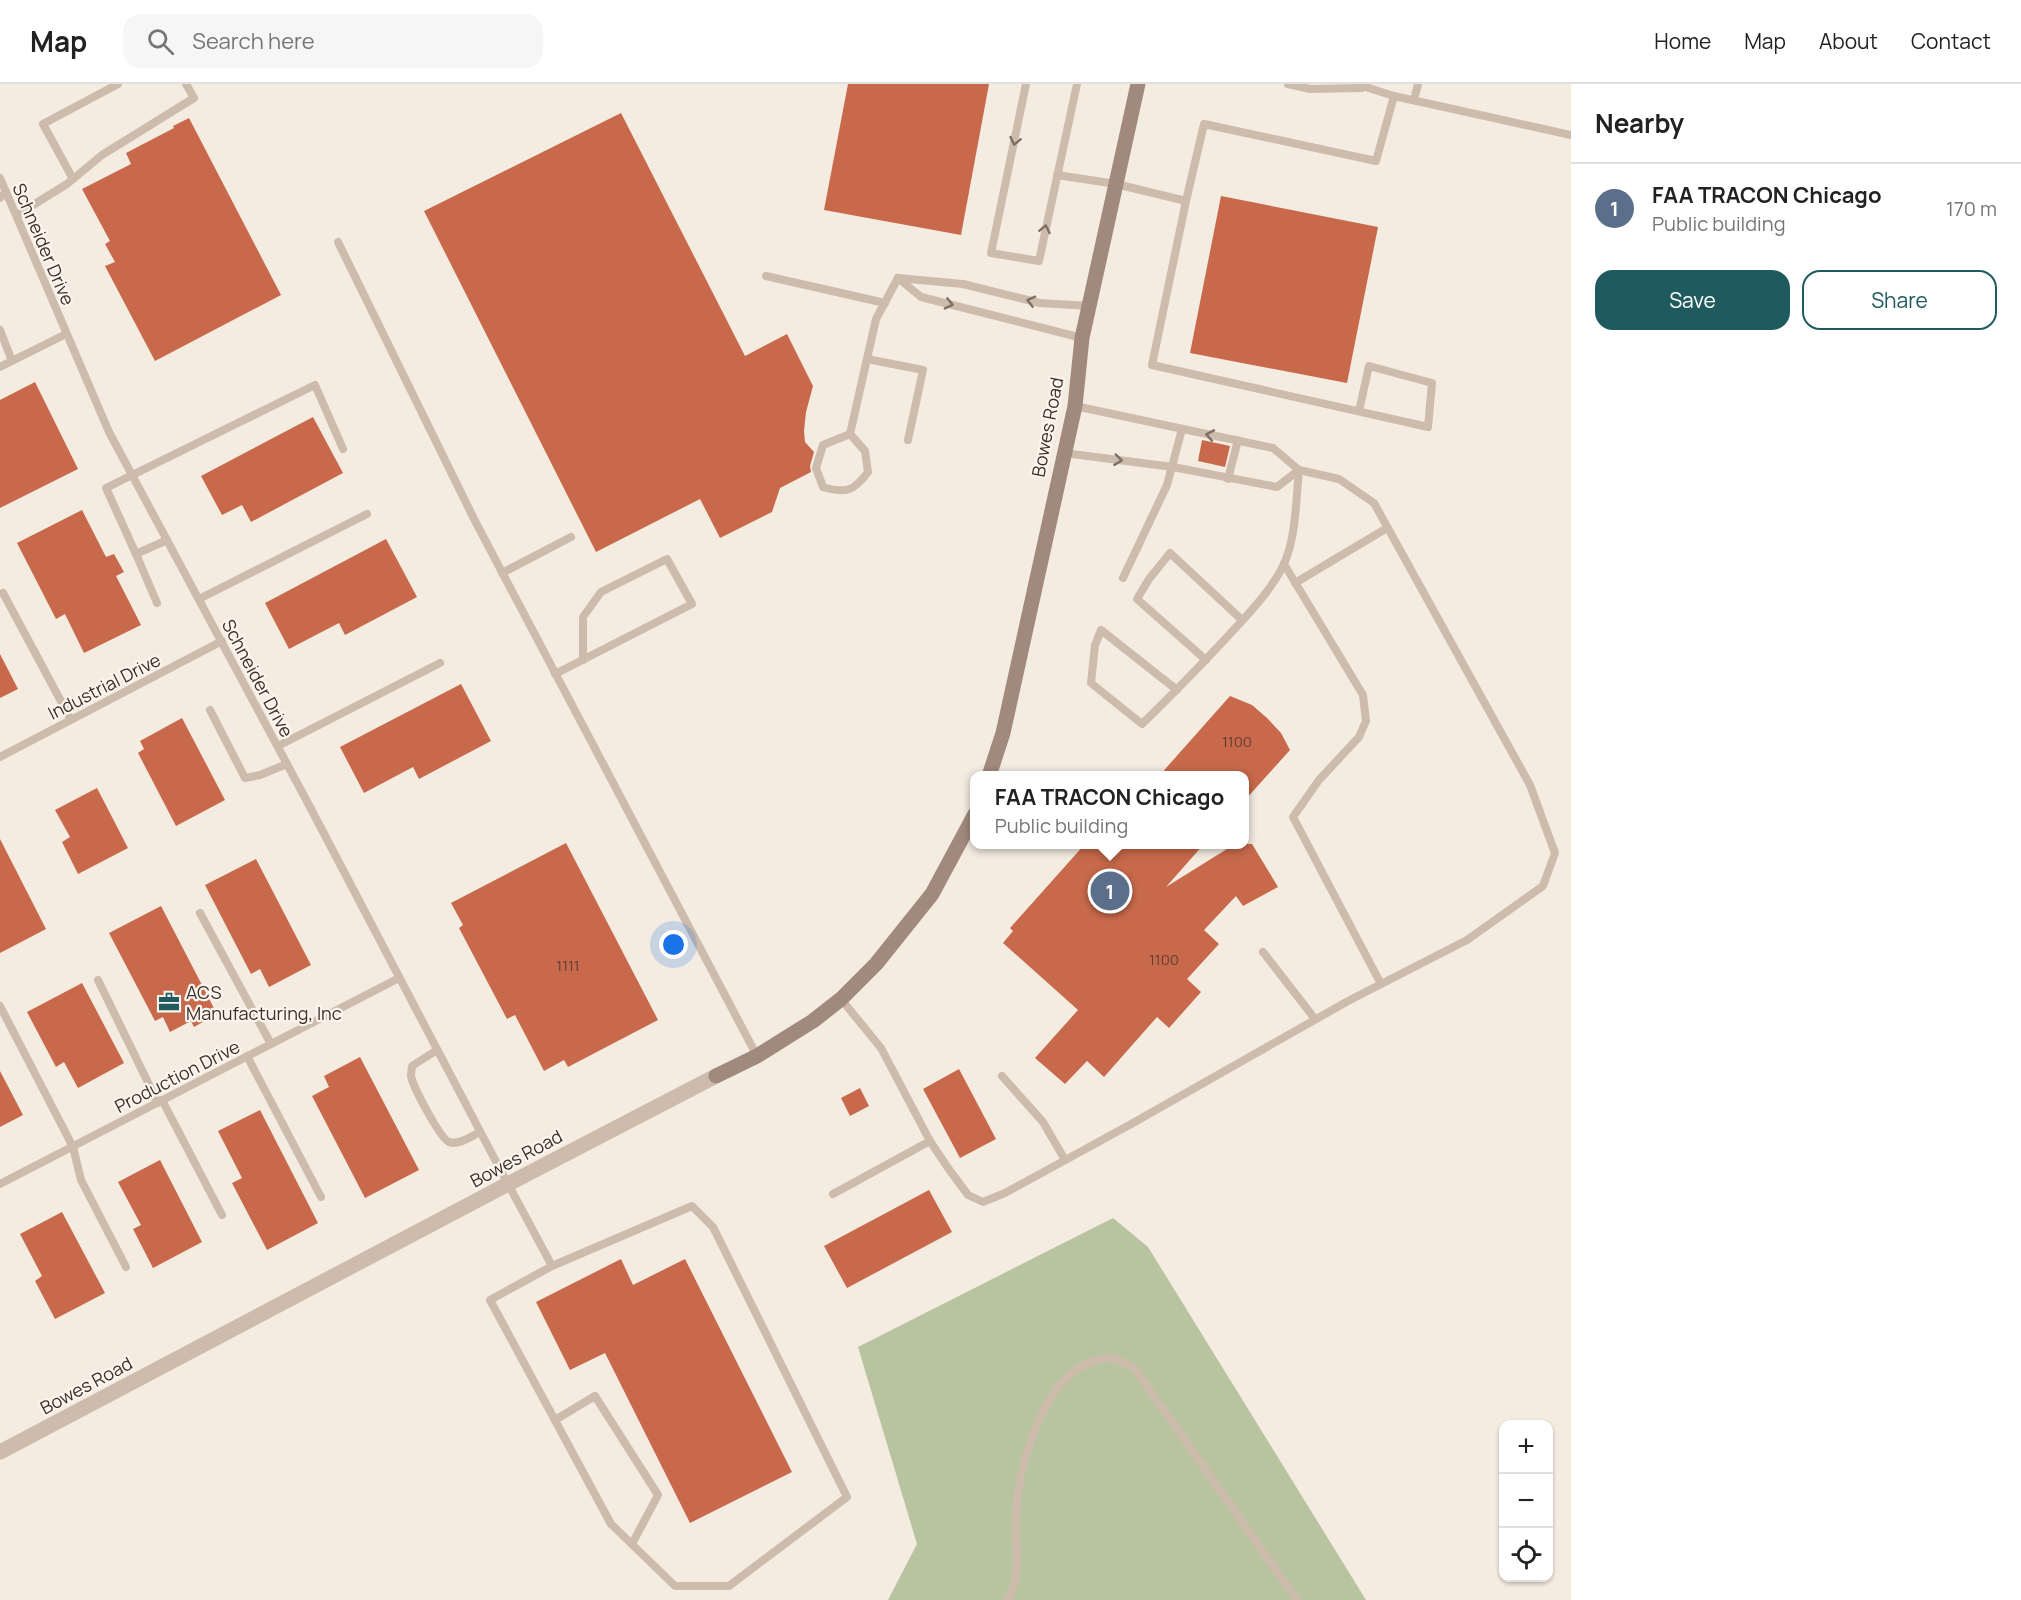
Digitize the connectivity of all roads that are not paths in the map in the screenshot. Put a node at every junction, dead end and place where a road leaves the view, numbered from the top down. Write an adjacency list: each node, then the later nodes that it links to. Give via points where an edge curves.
1 (118, 84): 14 (lane, via 43,124)
2 (186, 84): 14 (lane, via 194,98 102,155)
3 (1026, 84): 12 (lane, one-way to 12, via 991,253 1039,261)
4 (1077, 84): 12 (lane)
5 (1138, 84): 15 (main road, Bowes Road)
6 (1288, 84): 8 (lane, via 1310,89)
7 (1418, 84): 10 (lane)
8 (1360, 86): 9 (lane)
9 (1394, 96): 10 (lane); 18 (lane, via 1376,161 1204,124)
10 (1414, 100): 11 (lane)
11 (1571, 135)
12 (1057, 175): 15 (lane)
13 (0, 178): 16 (lane, Schneider Drive)
14 (73, 179): 19 (lane)
15 (1116, 184): 18 (lane); 24 (main road, Bowes Road)
16 (6, 192): 17 (lane); 19 (lane, Schneider Drive)
17 (0, 198)
18 (1186, 201): 32 (lane, via 1152,365)
19 (17, 215): 26 (lane, Schneider Drive)
20 (338, 242): 49 (lane)
21 (766, 276): 23 (lane)
22 (898, 278): 23 (lane); 24 (lane, one-way to 22, via 1040,303 963,284); 27 (lane, one-way to 27, via 921,297)
23 (885, 303): 28 (lane, via 876,319)
24 (1089, 306): 27 (main road, Bowes Road)
25 (0, 330): 29 (lane)
26 (66, 334): 29 (lane); 41 (lane, Schneider Drive)
27 (1082, 338): 31 (main road, Bowes Road)
28 (867, 359): 34 (lane); 35 (lane, via 923,370)
29 (12, 361): 30 (lane)
30 (0, 367)
31 (1075, 406): 33 (lane); 38 (main road, Bowes Road)
32 (1359, 411): 32 (lane, via 1369,366 1432,383 1428,427)
33 (1182, 429): 36 (lane, one-way to 33); 39 (lane)
34 (850, 434): 34 (lane, via 865,451 868,472 858,485 839,492 823,487 816,468 823,445)
35 (908, 440)
36 (1238, 440): 40 (lane, via 1273,448); 42 (lane)
37 (343, 449): 41 (lane, via 315,385)
38 (1063, 453): 39 (lane, one-way to 39); 67 (main road, Bowes Road, via 1003,733)
39 (1173, 467): 42 (lane); 50 (lane)
40 (1299, 470): 42 (lane, via 1277,487); 44 (lane, via 1339,479 1374,503); 48 (lane, via 1294,526)
41 (132, 476): 46 (lane, Schneider Drive); 47 (lane, via 106,488)
42 (1228, 479)
43 (367, 514): 53 (lane)
44 (1387, 528): 51 (lane); 73 (lane, via 1530,785 1555,853 1543,886 1467,940)
45 (571, 537): 49 (lane)
46 (167, 540): 47 (lane); 53 (lane, Schneider Drive)
47 (136, 554): 54 (lane)
48 (1284, 564): 51 (lane); 55 (lane)
49 (502, 573): 60 (lane)
50 (1123, 578)
51 (1295, 583): 73 (lane, via 1363,695 1366,721 1359,737 1319,780 1293,817)
52 (3, 593): 63 (lane)
53 (199, 599): 56 (lane, Schneider Drive)
54 (157, 603)
55 (1242, 620): 58 (lane); 58 (lane, via 1170,553 1137,599)
56 (222, 641): 63 (lane, Industrial Drive); 64 (lane, Schneider Drive)
57 (583, 660): 57 (lane, via 692,604 667,559 601,592 583,616); 60 (lane)
58 (1206, 660): 61 (lane)
59 (440, 663): 64 (lane)
60 (555, 674): 80 (lane)
61 (1177, 690): 61 (lane, via 1168,683 1101,630 1095,645 1091,683 1142,724)
62 (210, 710): 66 (lane, via 245,778)
63 (71, 720): 65 (lane, Industrial Drive)
64 (278, 746): 66 (lane, Schneider Drive)
65 (0, 757)
66 (287, 764): 71 (lane, Schneider Drive)
67 (991, 771)
68 (970, 823): 74 (main road, Bowes Road, via 932,894 876,964)
69 (200, 913): 77 (lane)
70 (1263, 952): 76 (lane)
71 (399, 978): 77 (lane, Production Drive); 78 (lane, Schneider Drive)
72 (98, 980): 83 (lane)
73 (1381, 984): 76 (lane)
74 (841, 999): 80 (main road, Bowes Road); 85 (lane, via 881,1048)
75 (0, 1006): 86 (lane)
76 (1315, 1019): 87 (lane)
77 (272, 1044): 79 (lane, Production Drive)
78 (437, 1050): 84 (lane, Schneider Drive); 84 (lane, via 412,1066 411,1075 432,1119 449,1142)
79 (247, 1056): 83 (lane, Production Drive); 91 (lane)
80 (757, 1056): 81 (main road, Bowes Road)
81 (716, 1076): 89 (street, Bowes Road)
82 (1002, 1076): 87 (lane, via 1042,1122)
83 (160, 1102): 86 (lane, Production Drive); 92 (lane)
84 (480, 1132): 89 (lane, Schneider Drive)
85 (930, 1141): 87 (lane, via 968,1195 983,1202); 90 (lane)
86 (73, 1147): 88 (lane, Production Drive); 94 (lane, via 81,1180)
87 (1065, 1160)
88 (0, 1184)
89 (508, 1184): 93 (lane, Schneider Drive); 96 (street, Bowes Road)
90 (833, 1194)
91 (321, 1197)
92 (222, 1215)
93 (552, 1266): 95 (lane, via 490,1300); 97 (lane, via 692,1206 713,1227 847,1497 729,1586 675,1586)
94 (126, 1267)
95 (555, 1420): 97 (lane, via 611,1524); 97 (lane, via 595,1396 658,1495)
96 (0, 1452)
97 (632, 1544)
98 (1008, 1600): 99 (lane, via 1016,1576 1018,1490 1038,1420 1059,1386 1075,1370 1106,1357 1135,1369)
99 (1298, 1600)

